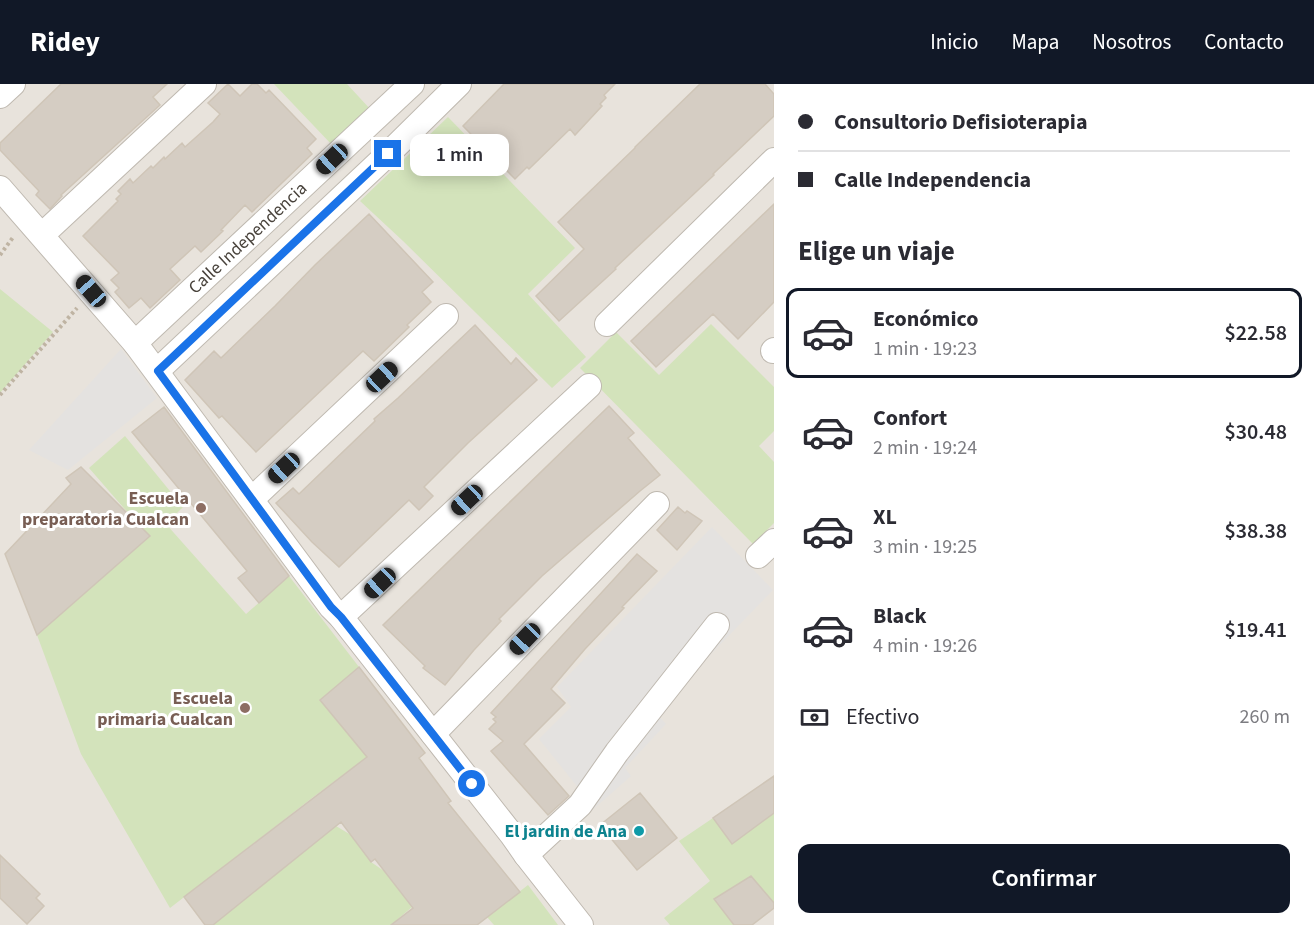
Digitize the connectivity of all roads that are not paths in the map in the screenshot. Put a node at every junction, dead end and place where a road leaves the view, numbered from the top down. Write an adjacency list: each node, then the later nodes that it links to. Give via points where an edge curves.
1 (13, 84): 5 (street)
2 (204, 84): 10 (street)
3 (412, 84): 6 (street, Calle Independencia)
4 (459, 84): 7 (street, Calle Independencia)
5 (0, 96)
6 (365, 129): 7 (street); 13 (street, Calle Independencia)
7 (388, 154): 14 (street, Calle Independencia)
8 (774, 160): 12 (street)
9 (0, 188): 10 (street)
10 (42, 235): 13 (street)
11 (446, 316): 16 (street)
12 (607, 324)
13 (135, 343): 14 (street)
14 (158, 371): 16 (street)
15 (589, 386): 18 (street)
16 (252, 499): 18 (street)
17 (657, 504): 20 (street)
18 (341, 617): 20 (street)
19 (717, 625): 21 (street, via 580,805)
20 (433, 734): 21 (street)
21 (526, 855): 22 (street)
22 (581, 925)

